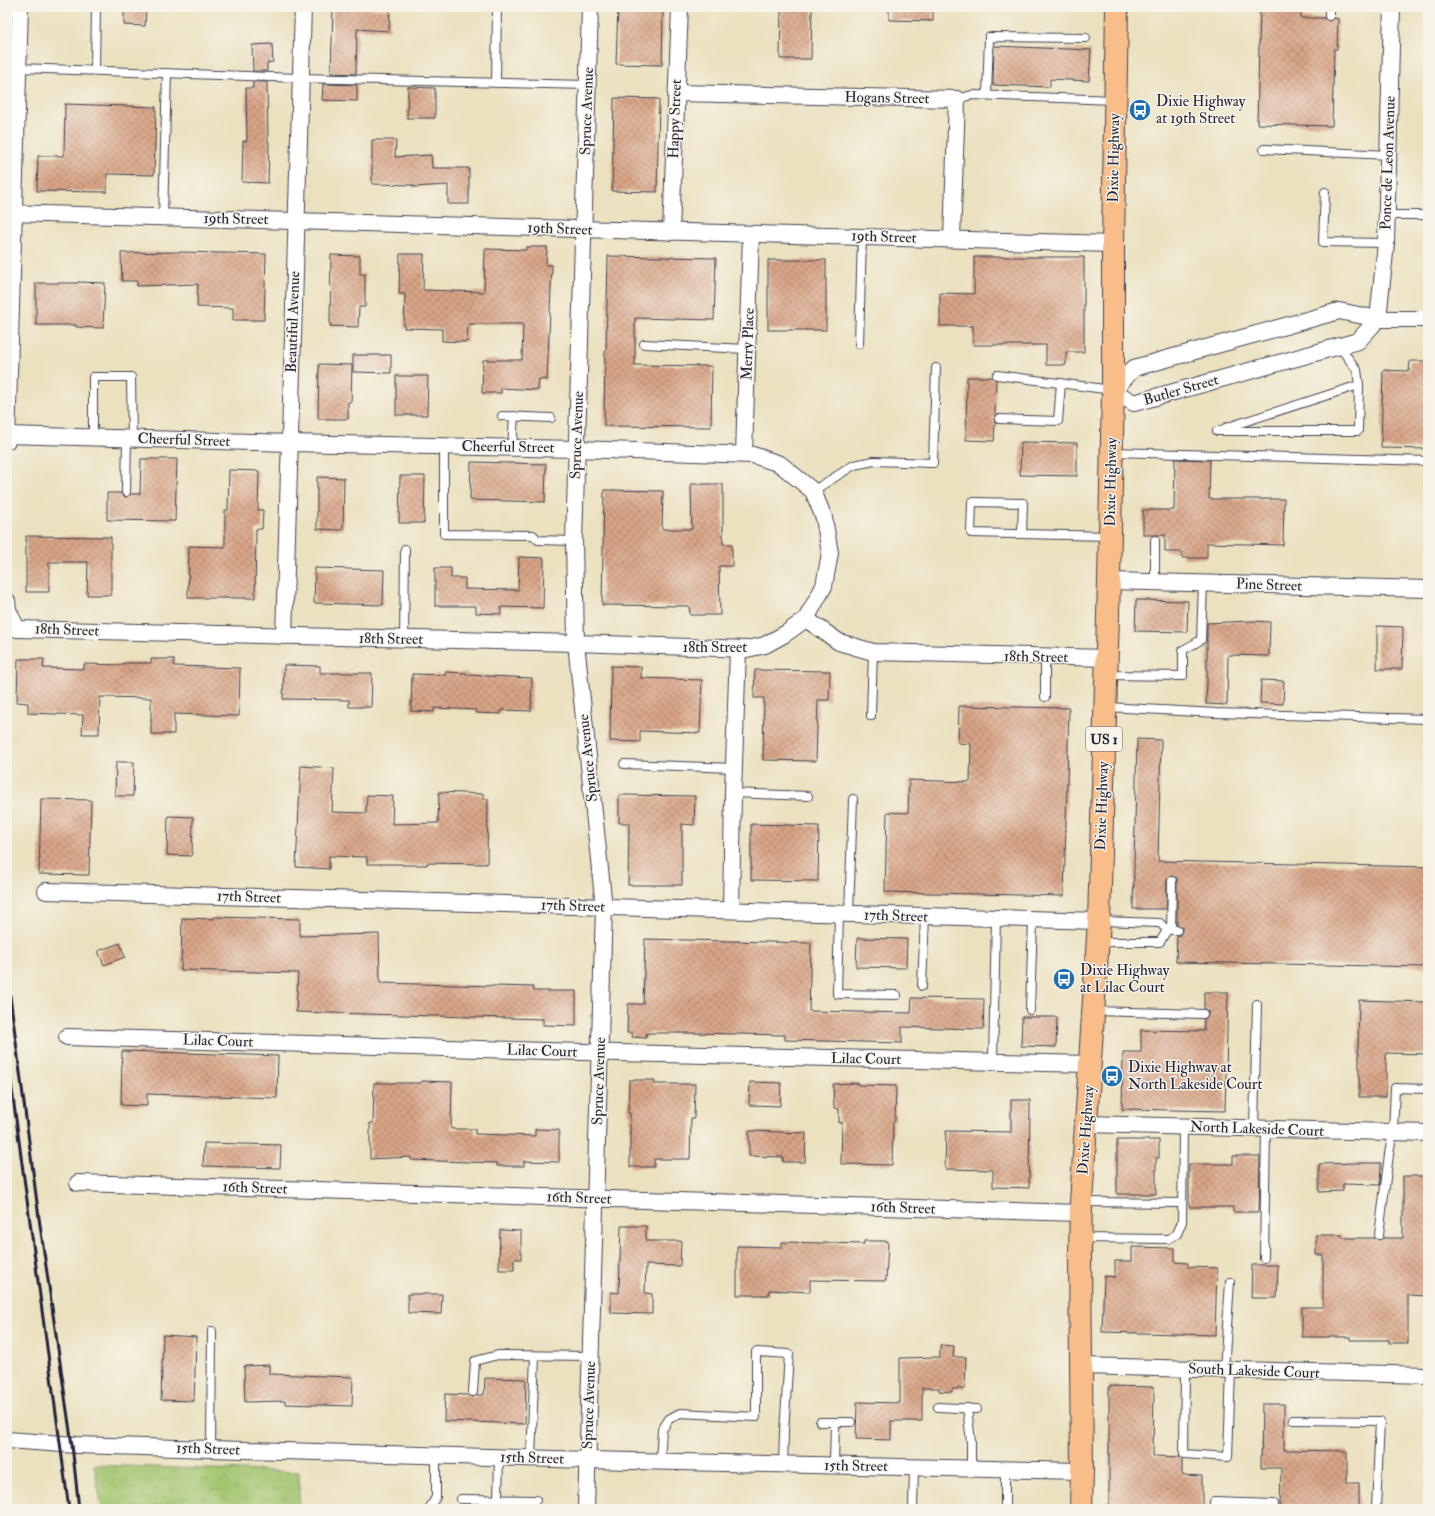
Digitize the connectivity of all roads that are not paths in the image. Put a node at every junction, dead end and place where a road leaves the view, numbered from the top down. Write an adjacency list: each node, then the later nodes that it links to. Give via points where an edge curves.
1 (20, 7): 10 (street)
2 (96, 7): 11 (lane)
3 (302, 7): 13 (street, Beautiful Avenue)
4 (497, 7): 14 (lane)
5 (590, 7): 15 (street, Spruce Avenue)
6 (680, 7): 16 (street, Happy Street)
7 (1117, 7): 19 (main road, Dixie Highway / US 1)
8 (1392, 7): 21 (street, Ponce de Leon Avenue)
9 (1086, 38): 17 (lane, via 989,37)
10 (18, 68): 11 (lane); 23 (street)
11 (95, 70): 12 (lane)
12 (167, 73): 13 (lane); 26 (lane)
13 (300, 78): 14 (lane); 27 (street, Beautiful Avenue)
14 (496, 83): 15 (lane)
15 (588, 85): 28 (street, Spruce Avenue)
16 (676, 93): 18 (street, Hogans Street); 29 (street, Happy Street)
17 (987, 95): 18 (lane); 19 (lane)
18 (957, 99): 32 (street)
19 (1115, 100): 34 (main road, Dixie Highway / US 1)
20 (1264, 149): 21 (lane)
21 (1388, 156): 24 (street, Ponce de Leon Avenue)
22 (1325, 192): 33 (lane, via 1323,242)
23 (10, 213): 26 (street, 19th Street); 50 (street)
24 (1387, 215): 25 (lane); 33 (street, Ponce de Leon Avenue)
25 (1428, 215)
26 (162, 217): 27 (street, 19th Street)
27 (296, 221): 28 (street, 19th Street); 54 (street, Beautiful Avenue)
28 (583, 229): 29 (street, 19th Street); 57 (street, Spruce Avenue)
29 (671, 232): 30 (street, 19th Street)
30 (751, 234): 31 (street, 19th Street); 40 (street, Merry Place)
31 (862, 237): 32 (street, 19th Street); 38 (lane)
32 (952, 239): 34 (street, 19th Street)
33 (1386, 243): 35 (street, Ponce de Leon Avenue)
34 (1113, 244): 45 (main road, Dixie Highway / US 1)
35 (1378, 319): 36 (street, Butler Street); 39 (street, Butler Street, via 1358,341); 45 (street, Butler Street, via 1339,311 1330,313 1134,368)
36 (1428, 319)
37 (644, 344): 40 (lane)
38 (859, 344)
39 (1339, 346): 44 (lane, via 1357,370); 45 (street, Butler Street, via 1134,403)
40 (748, 349): 59 (street, Merry Place)
41 (936, 368): 61 (lane, via 932,463 874,461 854,465)
42 (997, 375): 43 (lane)
43 (1060, 383): 45 (lane); 49 (lane, via 1058,421)
44 (1359, 385): 44 (lane, via 1358,431 1217,431 1314,400)
45 (1113, 390): 58 (main road, Dixie Highway / US 1)
46 (502, 416): 47 (lane)
47 (514, 416): 48 (lane); 56 (lane)
48 (551, 418)
49 (999, 419)
50 (7, 435): 51 (street, Cheerful Street); 53 (street)
51 (93, 437): 52 (street, Cheerful Street); 52 (lane, via 93,377 131,377)
52 (130, 438): 54 (street, Cheerful Street); 62 (lane)
53 (7, 441)
54 (290, 443): 55 (street, Cheerful Street); 74 (street, Beautiful Avenue)
55 (444, 446): 56 (street, Cheerful Street); 66 (lane, via 444,534 533,535 538,540)
56 (512, 448): 57 (street, Cheerful Street)
57 (577, 449): 59 (street, Cheerful Street); 66 (street, Spruce Avenue)
58 (1112, 452): 60 (lane); 64 (main road, Dixie Highway / US 1)
59 (744, 454): 61 (street, Cheerful Street, via 780,464)
60 (1428, 461)
61 (813, 491): 73 (street, Cheerful Street, via 824,518 830,553 824,586)
62 (126, 492)
63 (1022, 534): 63 (lane, via 971,533 972,502 1023,503); 64 (lane)
64 (1110, 536): 68 (main road, Dixie Highway / US 1)
65 (1155, 540): 69 (lane)
66 (574, 541): 76 (street, Spruce Avenue)
67 (405, 549): 75 (lane)
68 (1109, 580): 69 (street, Pine Street); 81 (main road, Dixie Highway / US 1)
69 (1155, 582): 70 (street, Pine Street)
70 (1203, 583): 71 (street, Pine Street); 81 (lane, via 1201,640 1183,650 1183,676)
71 (1428, 589)
72 (7, 600): 74 (street, 18th Street, via 8,610 17,628)
73 (806, 619): 77 (street, Cheerful Street); 79 (street, 18th Street, via 838,642)
74 (284, 636): 75 (street, 18th Street)
75 (404, 640): 76 (street, 18th Street)
76 (576, 643): 78 (street, 18th Street); 93 (street, Spruce Avenue)
77 (765, 645): 78 (street, 18th Street)
78 (738, 649): 87 (street)
79 (873, 652): 80 (street, 18th Street); 84 (lane)
80 (1045, 657): 81 (street, 18th Street); 82 (lane)
81 (1106, 667): 83 (main road, Dixie Highway / US 1)
82 (1045, 697)
83 (1105, 707): 85 (lane); 100 (main road, Dixie Highway / US 1)
84 (871, 716)
85 (1428, 719)
86 (624, 764): 87 (lane)
87 (734, 768): 88 (street)
88 (733, 793): 89 (lane); 94 (street)
89 (808, 796)
90 (853, 798): 95 (lane)
91 (1172, 882): 99 (lane)
92 (46, 891): 93 (street, 17th Street)
93 (604, 907): 94 (street, 17th Street); 108 (street, Spruce Avenue)
94 (731, 910): 95 (street, 17th Street)
95 (844, 914): 96 (street, 17th Street); 102 (lane, via 837,994)
96 (925, 917): 97 (street, 17th Street); 101 (lane)
97 (996, 918): 98 (street, 17th Street); 109 (lane)
98 (1033, 920): 100 (street, 17th Street); 104 (lane)
99 (1172, 930): 100 (lane, via 1160,923); 100 (lane, via 1160,942)
100 (1098, 932): 105 (main road, Dixie Highway / US 1)
101 (922, 986)
102 (897, 995)
103 (1257, 1004): 114 (lane)
104 (1030, 1010)
105 (1094, 1011): 106 (lane); 110 (main road, Dixie Highway / US 1)
106 (1203, 1014)
107 (67, 1037): 108 (street, Lilac Court)
108 (600, 1053): 109 (street, Lilac Court); 118 (street, Spruce Avenue)
109 (993, 1062): 110 (street, Lilac Court)
110 (1090, 1064): 112 (main road, Dixie Highway / US 1)
111 (1428, 1088): 115 (lane, via 1395,1088)
112 (1086, 1124): 113 (street, North Lakeside Court); 120 (main road, Dixie Highway / US 1)
113 (1184, 1127): 114 (street, North Lakeside Court); 119 (lane)
114 (1260, 1129): 115 (street, North Lakeside Court); 123 (lane)
115 (1394, 1132): 116 (street, North Lakeside Court); 121 (lane)
116 (1428, 1133)
117 (78, 1183): 118 (street, 16th Street)
118 (595, 1198): 120 (street, 16th Street); 127 (street, Spruce Avenue)
119 (1182, 1203): 120 (lane); 122 (lane, via 1182,1222 1176,1234 1168,1239)
120 (1081, 1208): 122 (main road, Dixie Highway / US 1)
121 (1379, 1235)
122 (1080, 1238): 128 (main road, Dixie Highway / US 1)
123 (1264, 1258)
124 (1230, 1282): 130 (lane)
125 (212, 1331): 141 (lane)
126 (535, 1356): 127 (lane); 132 (lane, via 498,1355 475,1361); 144 (lane)
127 (590, 1356): 145 (street, Spruce Avenue)
128 (1080, 1366): 129 (street, South Lakeside Court); 152 (main road, Dixie Highway / US 1)
129 (1185, 1369): 130 (street, South Lakeside Court); 130 (lane, via 1184,1454 1228,1457)
130 (1227, 1370): 131 (street, South Lakeside Court)
131 (1428, 1375)
132 (473, 1392)
133 (938, 1407): 134 (lane)
134 (966, 1408): 135 (lane); 150 (lane, via 971,1442)
135 (977, 1408)
136 (1293, 1420): 163 (lane, via 1380,1421)
137 (820, 1422): 138 (lane)
138 (835, 1422): 139 (lane); 148 (lane)
139 (851, 1422)
140 (7, 1440): 141 (street, 15th Street)
141 (211, 1449): 142 (street, 15th Street)
142 (436, 1456): 143 (street, 15th Street); 157 (lane, via 436,1497)
143 (499, 1457): 144 (street, 15th Street); 154 (lane)
144 (531, 1458): 145 (street, 15th Street)
145 (588, 1460): 146 (street, 15th Street); 158 (street, Spruce Avenue)
146 (660, 1462): 147 (street, 15th Street); 147 (lane, via 662,1430 669,1419 680,1413 756,1417 756,1352 789,1354)
147 (783, 1464): 148 (street, 15th Street)
148 (834, 1465): 149 (street, 15th Street)
149 (914, 1467): 150 (street, 15th Street); 159 (lane)
150 (971, 1468): 151 (street, 15th Street)
151 (1005, 1469): 152 (street, 15th Street); 160 (lane)
152 (1082, 1471): 161 (main road, Dixie Highway / US 1)
153 (461, 1500): 154 (lane)
154 (498, 1500): 155 (lane)
155 (536, 1500)
156 (1274, 1504): 162 (lane, via 1214,1502)
157 (429, 1509)
158 (586, 1509)
159 (913, 1509)
160 (1005, 1509)
161 (1081, 1509)
162 (1214, 1509)
163 (1376, 1509)

